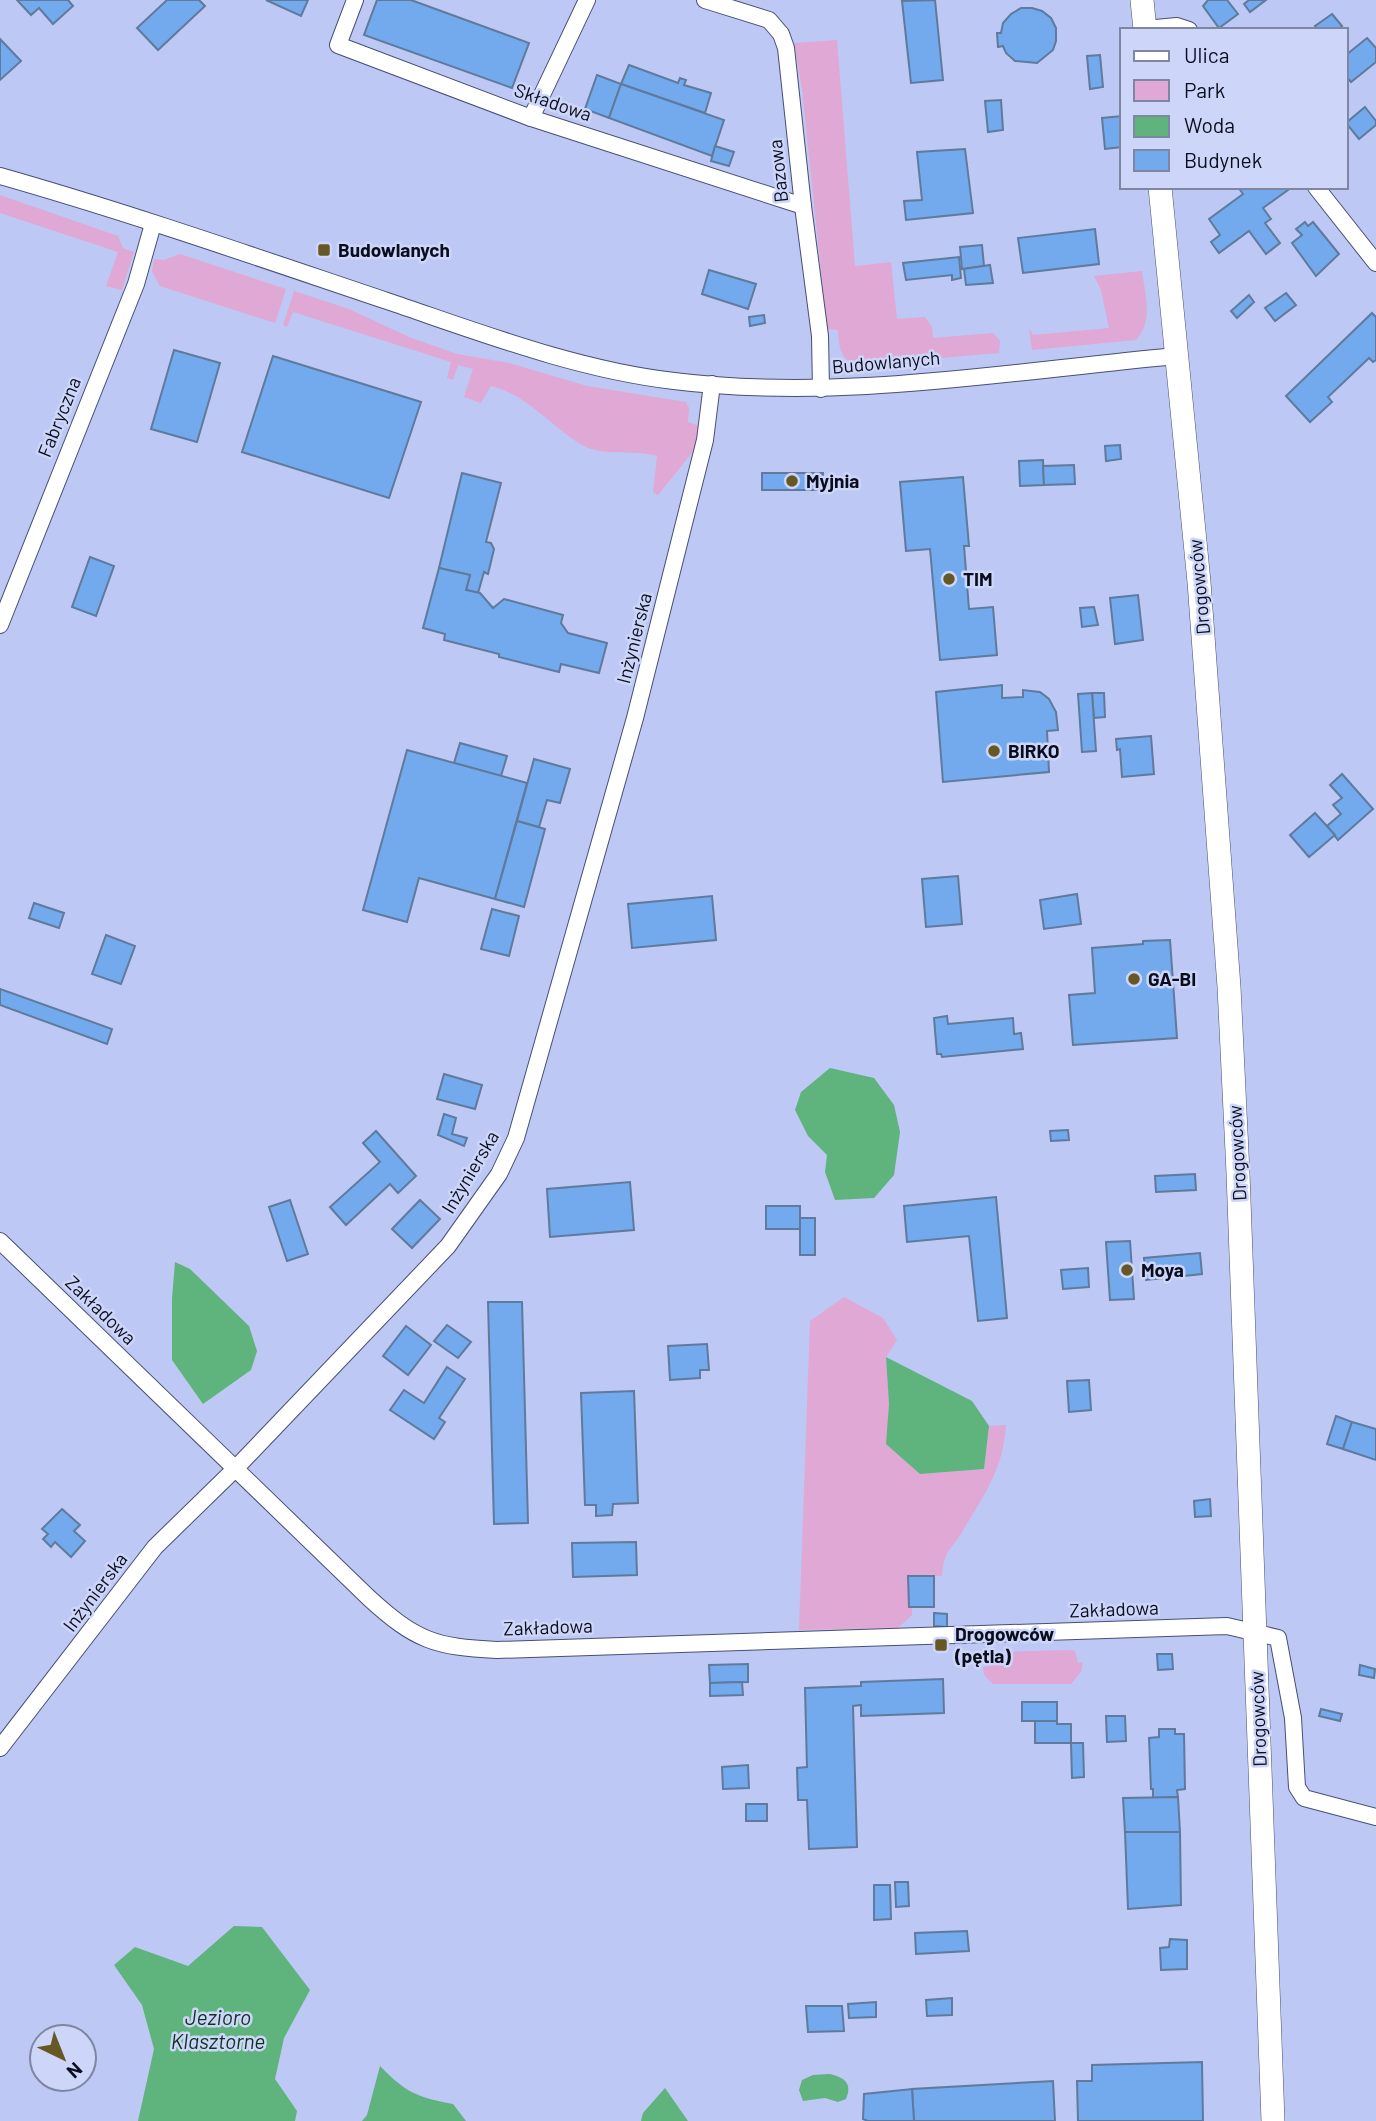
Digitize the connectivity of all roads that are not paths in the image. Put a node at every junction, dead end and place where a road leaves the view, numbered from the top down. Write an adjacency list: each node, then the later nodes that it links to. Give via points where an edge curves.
1 (355, 0): 8 (street, Składowa, via 338,45)
2 (587, 0): 8 (street)
3 (705, 0): 12 (street, Bazowa, via 769,20 781,34)
4 (1142, 0): 5 (main road)
5 (1145, 28)
6 (1156, 28): 7 (street)
7 (1183, 28)
8 (531, 118): 12 (street, Składowa)
9 (0, 176): 13 (street, Budowlanych)
10 (1160, 189): 15 (main road, Drogowców)
11 (1318, 189): 14 (street)
12 (803, 206): 17 (street, Bazowa, via 820,336)
13 (153, 224): 16 (street, Budowlanych, via 575,361 644,377); 18 (street, Fabryczna, via 136,284)
14 (1376, 263)
15 (1177, 356): 17 (street, Budowlanych); 21 (main road, Drogowców, via 1229,988)
16 (712, 384): 17 (street, Budowlanych); 20 (street, Inżynierska, via 705,440 641,693 516,1138 499,1174 449,1245)
17 (821, 389)
18 (0, 625)
19 (0, 1241): 20 (street, Zakładowa)
20 (235, 1469): 21 (street, Zakładowa, via 396,1622 420,1637 463,1648 1227,1626); 22 (street, Inżynierska, via 155,1547)
21 (1255, 1633): 23 (street, via 1278,1638 1293,1718 1300,1794); 24 (main road, Drogowców)
22 (0, 1748)
23 (1376, 1817)
24 (1273, 2121)

